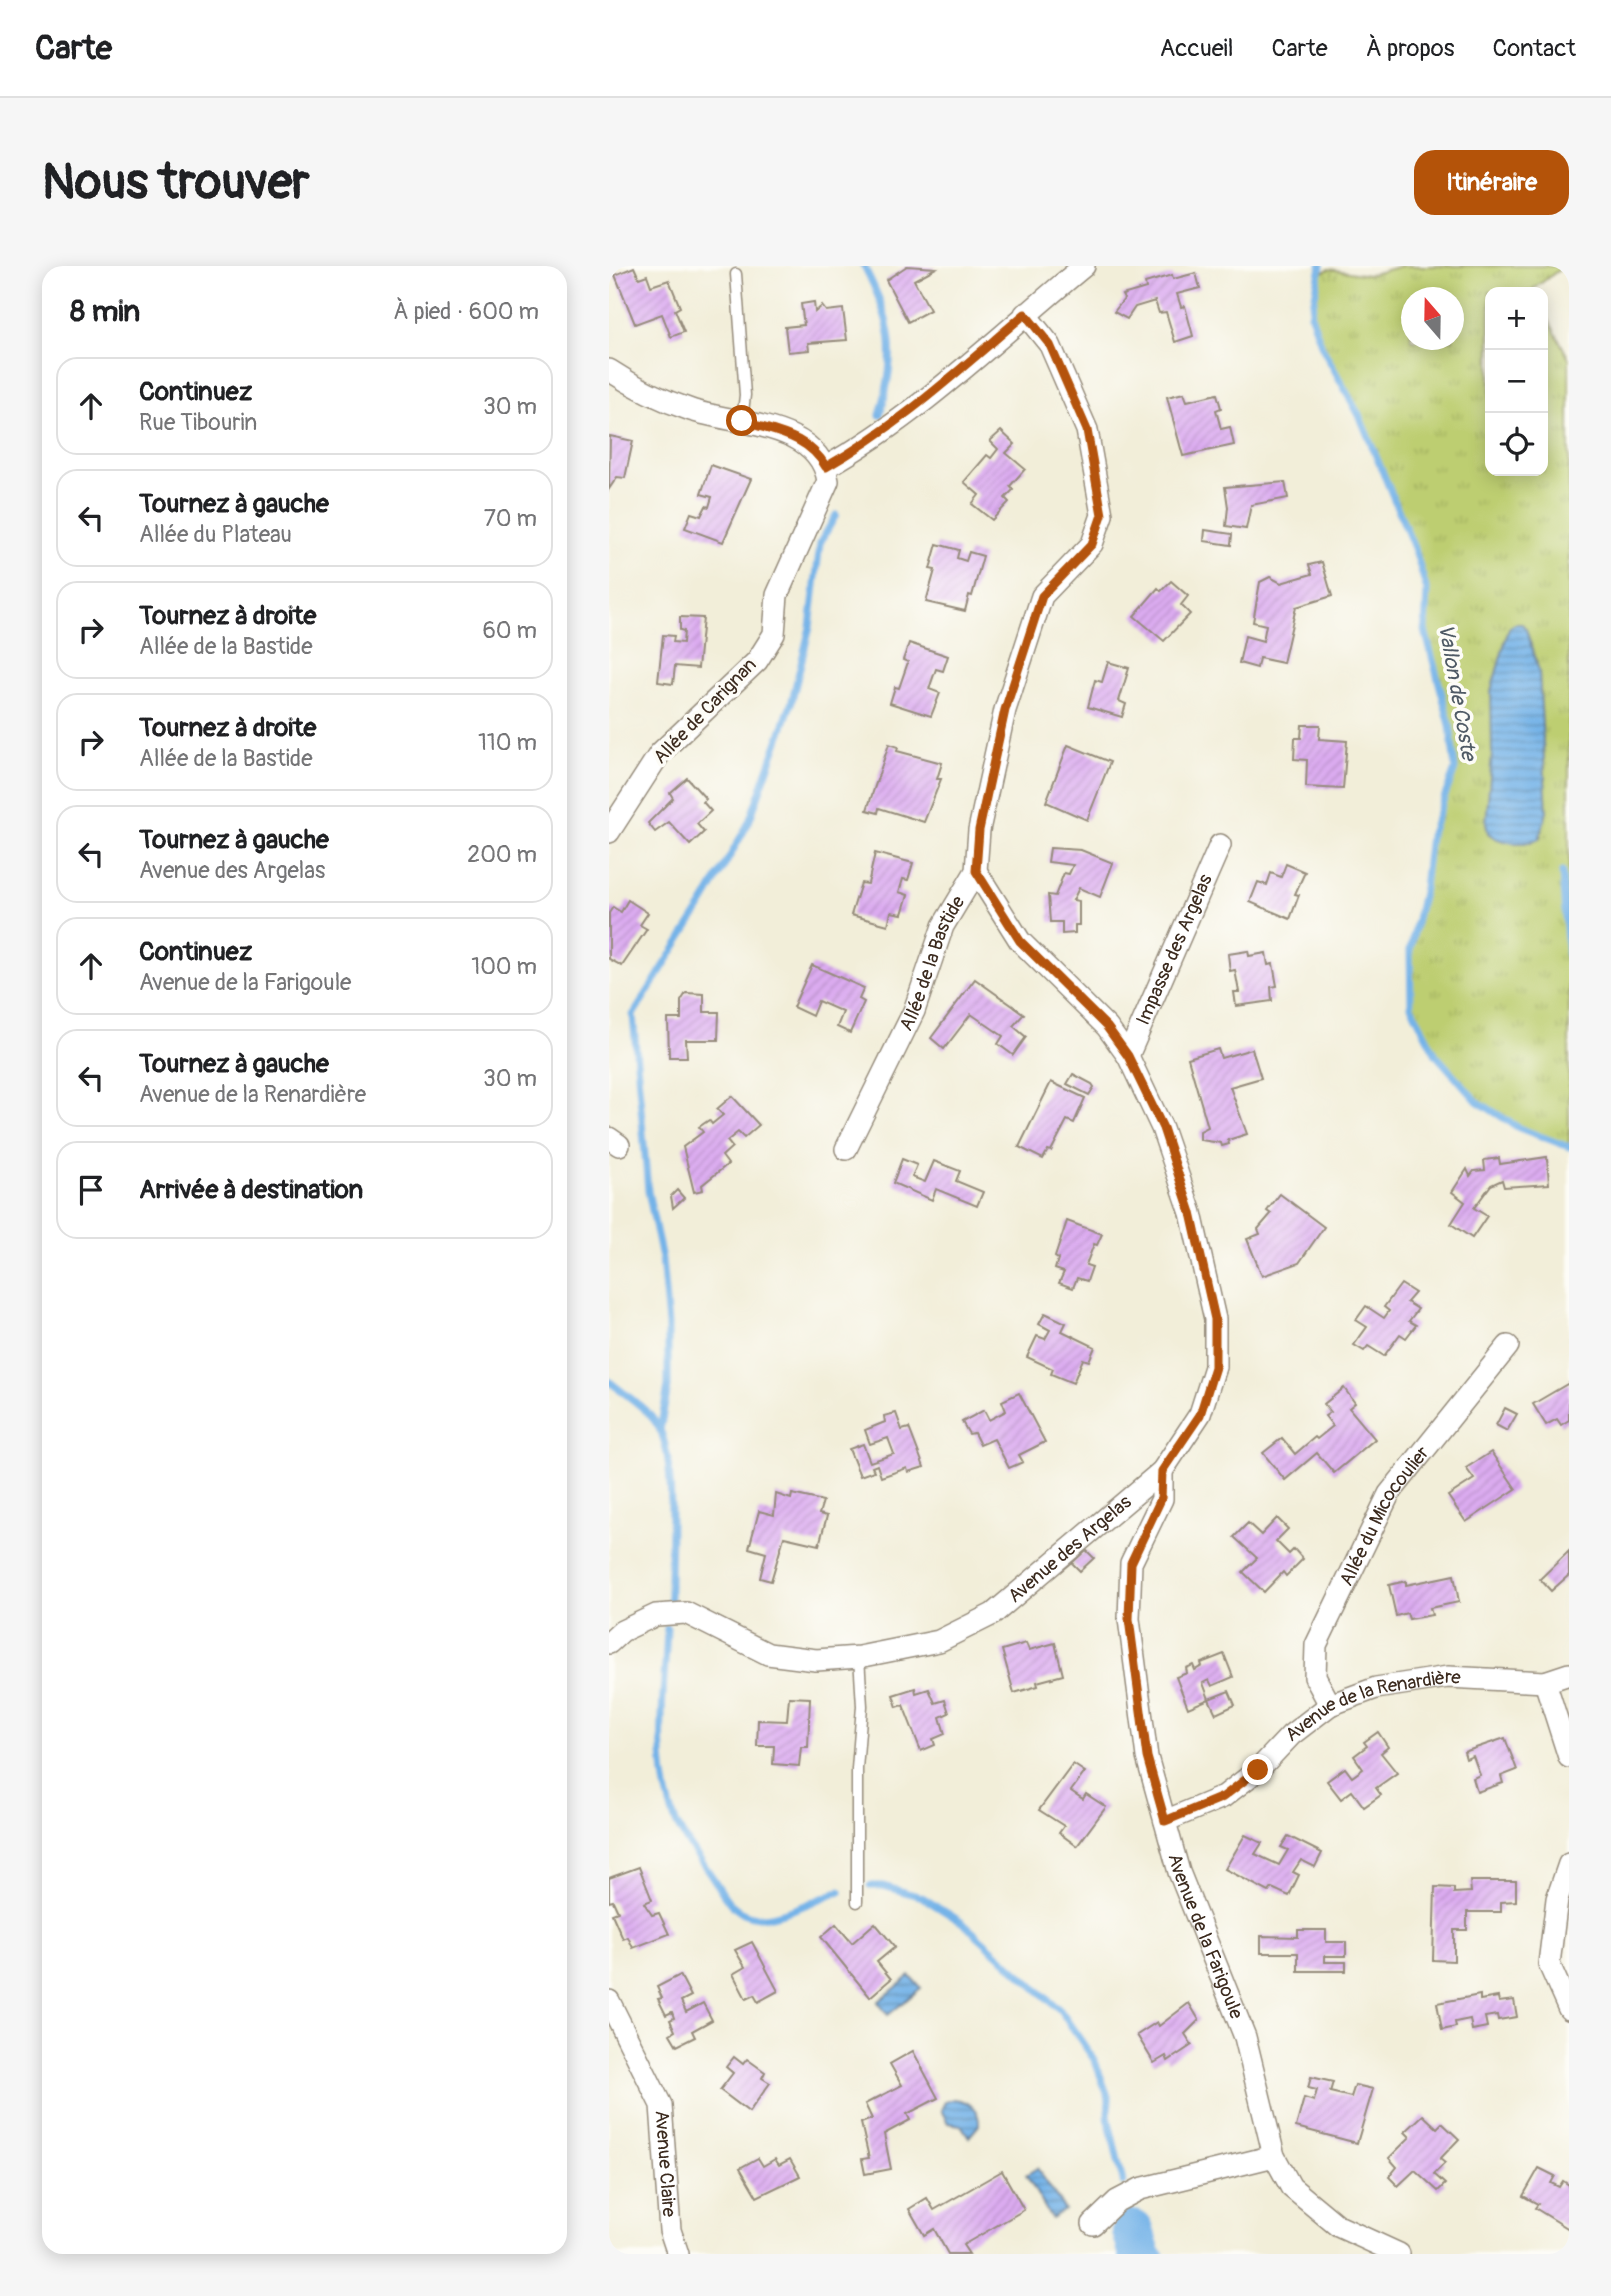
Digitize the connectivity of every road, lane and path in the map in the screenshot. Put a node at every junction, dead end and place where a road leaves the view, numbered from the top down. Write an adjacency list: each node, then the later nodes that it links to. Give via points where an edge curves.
1 (1084, 266): 3 (street)
2 (736, 274): 5 (lane, via 745,395)
3 (1025, 314): 6 (street, via 904,416); 9 (street, Allée de la Bastide, via 1050,345 1087,430 1102,515 1092,544 1042,596 1005,710 979,830)
4 (609, 370): 5 (street, via 692,410)
5 (742, 421): 6 (street, via 804,441)
6 (826, 467): 7 (street, Allée de Carignan, via 828,481 777,595 774,634 757,661 660,753)
7 (609, 832)
8 (1220, 845): 10 (street, Impasse des Argelas)
9 (976, 871): 10 (street, Avenue des Argelas, via 1020,941 1107,1027); 11 (street, Allée de la Bastide, via 943,926 914,1011)
10 (1128, 1056): 13 (street, Avenue des Argelas, via 1163,1128 1191,1213 1215,1319 1215,1367 1200,1415)
11 (846, 1149)
12 (1508, 1346): 18 (street, Allée du Micocoulier, via 1388,1494 1316,1645 1315,1677)
13 (1162, 1471): 15 (street, Avenue des Argelas, via 993,1614 939,1641); 20 (street, Avenue de la Farigoule, via 1161,1499 1131,1563 1129,1619 1147,1757)
14 (609, 1643): 15 (street, Avenue des Argelas, via 622,1631 656,1615 686,1613 768,1654 815,1660)
15 (859, 1657): 22 (lane)
16 (1569, 1674): 17 (street, Avenue de la Renardière)
17 (1545, 1682): 18 (street, Avenue de la Renardière, via 1448,1677 1376,1688); 19 (street)
18 (1330, 1705): 20 (street, Avenue de la Renardière, via 1223,1797)
19 (1569, 1757)
20 (1165, 1821): 25 (street, Avenue de la Farigoule, via 1179,1872 1245,2037)
21 (1569, 1864): 23 (street, via 1557,1899 1549,1964)
22 (857, 1902)
23 (1569, 2009)
24 (611, 2010): 27 (street, Avenue Claire, via 661,2105 670,2230)
25 (1274, 2156): 26 (street, via 1140,2189 1117,2201); 28 (street, Avenue de la Farigoule, via 1291,2187 1338,2226)
26 (1093, 2224)
27 (678, 2254)
28 (1399, 2254)

